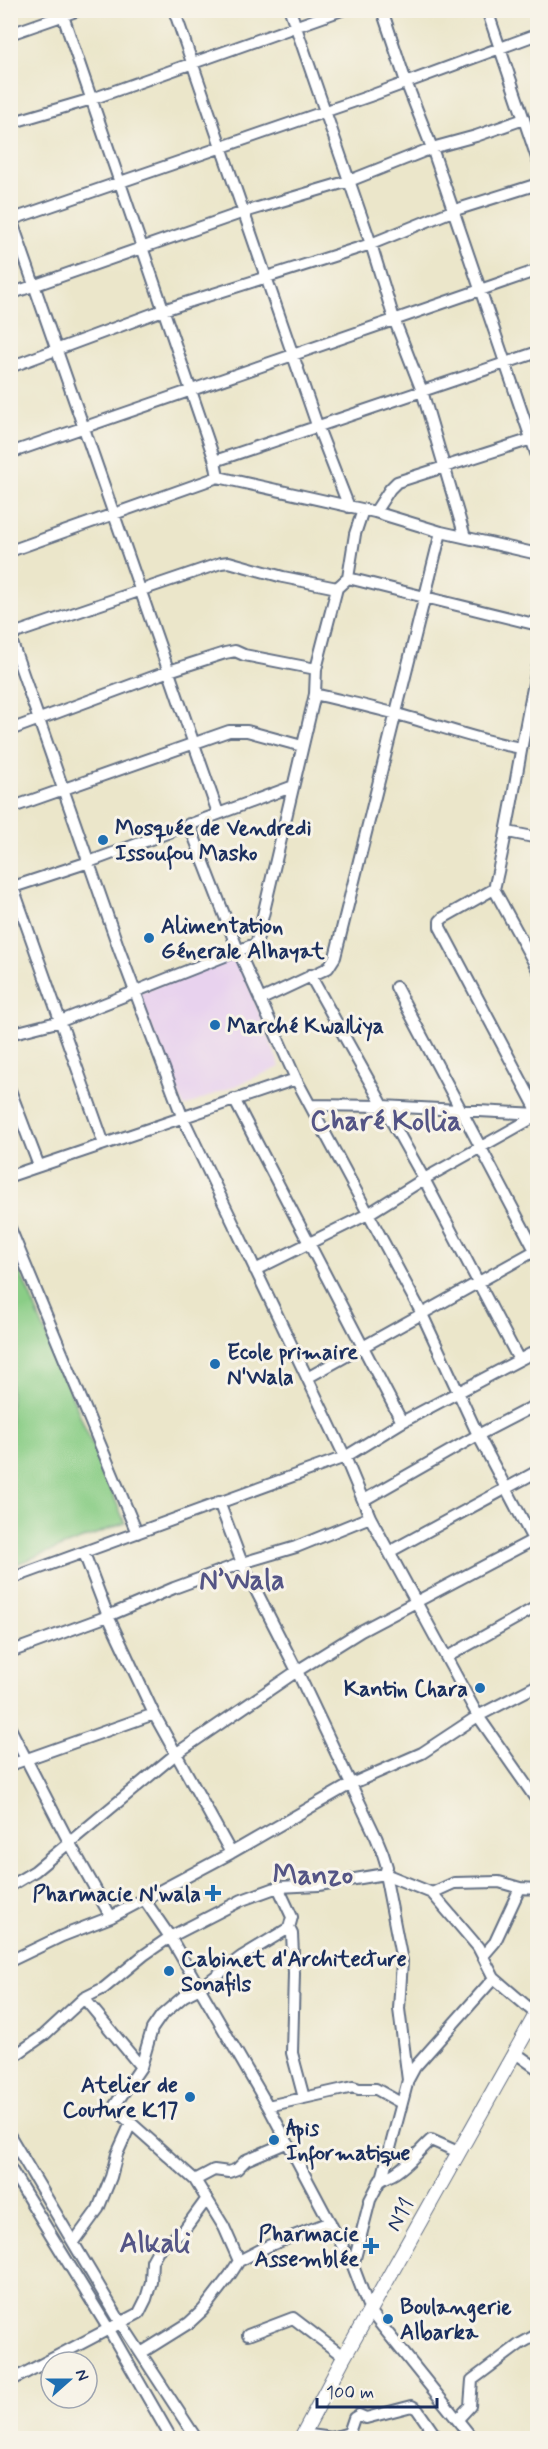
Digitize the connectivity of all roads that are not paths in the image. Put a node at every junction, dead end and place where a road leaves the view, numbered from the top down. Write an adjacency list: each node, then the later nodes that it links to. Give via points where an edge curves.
1 (79, 10): 7 (street)
2 (174, 10): 12 (street)
3 (290, 10): 8 (street)
4 (342, 10): 8 (street)
5 (382, 10): 13 (street)
6 (487, 10): 11 (street)
7 (62, 13): 9 (street); 14 (street)
8 (296, 28): 12 (street); 15 (street)
9 (10, 34)
10 (537, 34): 11 (street)
11 (500, 47): 13 (street); 16 (street)
12 (192, 64): 14 (street); 19 (street)
13 (406, 82): 15 (street); 20 (street)
14 (92, 99): 17 (street); 23 (street)
15 (325, 111): 19 (street); 22 (street)
16 (524, 119): 18 (street); 20 (street)
17 (10, 123)
18 (535, 146): 21 (street)
19 (221, 147): 23 (street); 26 (street)
20 (432, 148): 22 (street); 25 (street)
21 (537, 161)
22 (349, 181): 26 (street); 28 (street)
23 (120, 182): 27 (street); 29 (street)
24 (537, 184): 25 (street)
25 (452, 211): 28 (street); 33 (street)
26 (244, 212): 29 (street); 31 (street)
27 (11, 218): 32 (street)
28 (371, 244): 31 (street); 36 (street)
29 (143, 247): 32 (street); 35 (street)
30 (537, 270): 33 (street)
31 (266, 276): 35 (street); 39 (street)
32 (37, 286): 34 (street); 37 (street)
33 (480, 289): 36 (street); 40 (street)
34 (10, 294)
35 (163, 310): 37 (street); 42 (street)
36 (394, 319): 39 (street); 43 (street)
37 (58, 351): 41 (street); 45 (street)
38 (537, 352): 40 (street)
39 (292, 354): 42 (street); 44 (street)
40 (505, 363): 43 (street); 46 (street)
41 (10, 367)
42 (190, 389): 45 (street); 49 (street)
43 (422, 391): 44 (street); 50 (street)
44 (317, 425): 49 (street); 52 (street)
45 (83, 427): 47 (street); 55 (street)
46 (534, 438): 48 (street); 50 (street)
47 (10, 453)
48 (537, 459)
49 (215, 461): 51 (street)
50 (445, 465): 54 (street, via 397,482); 57 (street)
51 (218, 477): 52 (street); 55 (street)
52 (349, 507): 53 (street)
53 (363, 510): 54 (street); 60 (street)
54 (375, 512): 56 (street)
55 (114, 513): 58 (street); 62 (street)
56 (441, 532): 57 (street); 63 (street)
57 (465, 537): 59 (street)
58 (10, 551)
59 (537, 555)
60 (348, 578): 61 (street); 63 (street)
61 (337, 588): 62 (street, via 230,562); 67 (street)
62 (141, 590): 65 (street); 68 (street)
63 (426, 597): 64 (street); 71 (street)
64 (537, 625)
65 (10, 636): 72 (street)
66 (537, 665): 70 (street)
67 (316, 669): 68 (street, via 235,651); 69 (street)
68 (169, 671): 72 (street); 74 (street)
69 (315, 694): 71 (street); 75 (street)
70 (534, 701): 76 (street)
71 (397, 714): 76 (street, via 482,741); 90 (street, via 335,957 328,968)
72 (40, 720): 73 (street); 78 (street)
73 (10, 730)
74 (194, 743): 75 (street, via 238,729); 78 (street); 80 (street)
75 (302, 747): 77 (street)
76 (520, 748): 82 (street)
77 (291, 787): 80 (street); 87 (street, via 257,941)
78 (63, 790): 79 (street); 84 (street)
79 (10, 808)
80 (218, 813): 81 (street)
81 (189, 824): 84 (street); 87 (street)
82 (508, 832): 83 (street); 86 (street)
83 (537, 838)
84 (89, 862): 85 (street); 92 (street)
85 (12, 885): 94 (street)
86 (494, 890): 88 (street); 102 (street, via 443,918 440,927)
87 (238, 950): 92 (street); 93 (street)
88 (534, 954): 89 (street)
89 (537, 970)
90 (310, 975): 93 (street); 100 (street)
91 (396, 987): 101 (street)
92 (135, 992): 94 (street); 103 (street)
93 (260, 1000): 96 (street)
94 (61, 1021): 95 (street); 104 (street)
95 (10, 1035)
96 (296, 1079): 98 (street); 99 (street)
97 (10, 1090): 106 (street)
98 (234, 1099): 103 (street); 111 (street)
99 (311, 1105): 100 (street); 109 (street)
100 (382, 1106): 101 (street); 108 (street)
101 (460, 1109): 102 (street); 105 (street)
102 (537, 1114): 105 (street)
103 (182, 1116): 104 (street); 113 (street)
104 (104, 1144): 106 (street)
105 (480, 1149): 108 (street); 112 (street)
106 (39, 1166): 107 (street)
107 (10, 1176)
108 (424, 1179): 109 (street); 114 (street)
109 (368, 1214): 111 (street); 115 (street)
110 (10, 1228): 130 (street)
111 (310, 1243): 113 (street); 116 (street)
112 (536, 1251): 114 (street)
113 (255, 1270): 119 (street)
114 (477, 1282): 115 (street); 118 (street)
115 (421, 1312): 116 (street); 120 (street)
116 (363, 1347): 119 (street); 122 (street)
117 (537, 1350): 118 (street)
118 (519, 1360): 120 (street)
119 (306, 1378): 124 (street)
120 (458, 1393): 122 (street); 123 (street)
121 (537, 1404): 123 (street)
122 (402, 1422): 124 (street)
123 (478, 1435): 126 (street); 127 (street)
124 (345, 1457): 127 (street); 128 (street)
125 (537, 1470): 126 (street)
126 (505, 1488): 131 (street); 132 (street)
127 (364, 1500): 129 (street)
128 (219, 1502): 130 (street); 134 (street)
129 (370, 1517): 132 (street); 134 (street, via 296,1547)
130 (137, 1533): 133 (street)
131 (536, 1542): 136 (street)
132 (389, 1552): 136 (street)
133 (84, 1553): 135 (street); 138 (street)
134 (242, 1563): 138 (street); 141 (street)
135 (10, 1580)
136 (418, 1603): 140 (street); 141 (street, via 362,1631)
137 (537, 1606): 140 (street)
138 (108, 1616): 139 (street); 143 (street)
139 (10, 1652)
140 (447, 1657): 144 (street)
141 (297, 1671): 146 (street); 149 (street)
142 (537, 1685): 144 (street)
143 (154, 1714): 146 (street); 147 (street)
144 (478, 1716): 149 (street, via 422,1753); 150 (street)
145 (10, 1728): 147 (street)
146 (177, 1754): 151 (street); 152 (street)
147 (27, 1759): 148 (street); 151 (street)
148 (10, 1765)
149 (351, 1784): 152 (street); 153 (street, via 383,1854)
150 (537, 1802)
151 (69, 1842): 154 (street); 160 (street)
152 (231, 1853): 159 (street)
153 (386, 1874): 155 (street); 158 (street); 173 (street, via 402,1961 399,2009)
154 (10, 1886)
155 (278, 1887): 161 (street, via 292,1917); 162 (street, via 242,1900)
156 (520, 1888): 157 (street); 158 (street, via 499,1882 454,1883); 163 (street, via 495,1942)
157 (537, 1889)
158 (432, 1893): 163 (street, via 463,1926)
159 (144, 1899): 160 (street); 162 (street)
160 (111, 1917): 164 (street)
161 (289, 1928): 166 (street); 174 (street, via 294,1973 292,2053)
162 (170, 1937): 166 (street); 167 (street, via 104,1988)
163 (483, 1956): 165 (street)
164 (10, 1961)
165 (494, 1978): 168 (street); 173 (street, via 415,2067)
166 (200, 1988): 171 (street, via 184,1996 156,2022); 176 (street)
167 (84, 1998): 170 (street, via 44,2035); 171 (street)
168 (537, 2013): 169 (main road, N11)
169 (514, 2052): 172 (street); 180 (main road, N11)
170 (10, 2059)
171 (141, 2067): 177 (street, via 113,2108)
172 (537, 2069)
173 (408, 2080): 175 (street)
174 (304, 2098): 175 (street, via 353,2087 376,2090); 176 (street)
175 (401, 2103): 183 (street)
176 (268, 2106): 179 (street)
177 (130, 2123): 182 (street); 186 (street, via 98,2209)
178 (10, 2136): 186 (street)
179 (286, 2143): 182 (street, via 246,2160 237,2169 214,2170); 185 (street)
180 (458, 2152): 183 (street, via 431,2140 394,2174); 189 (main road, N11)
181 (10, 2168): 191 (street)
182 (195, 2180): 184 (street)
183 (379, 2182): 188 (street, via 370,2200)
184 (206, 2200): 187 (street, via 224,2227); 190 (street, via 184,2230 158,2250 152,2260 151,2282 142,2309)
185 (330, 2222): 187 (street); 188 (street)
186 (74, 2242): 190 (street)
187 (238, 2260): 194 (street, via 231,2275 189,2323)
188 (353, 2266): 189 (street)
189 (370, 2312): 195 (main road, N11); 197 (street)
190 (121, 2323): 191 (street); 194 (street)
191 (108, 2328): 196 (street); 200 (street)
192 (537, 2334): 197 (street, via 472,2380 470,2406)
193 (248, 2335): 195 (street, via 293,2318)
194 (141, 2353): 201 (street)
195 (344, 2357): 198 (main road, N11)
196 (10, 2381)
197 (458, 2419): 199 (street)
198 (302, 2436): 202 (street, via 333,2438 349,2433 359,2415 366,2418 412,2406)
199 (470, 2438)
200 (171, 2439)
201 (195, 2439)
202 (437, 2439)

